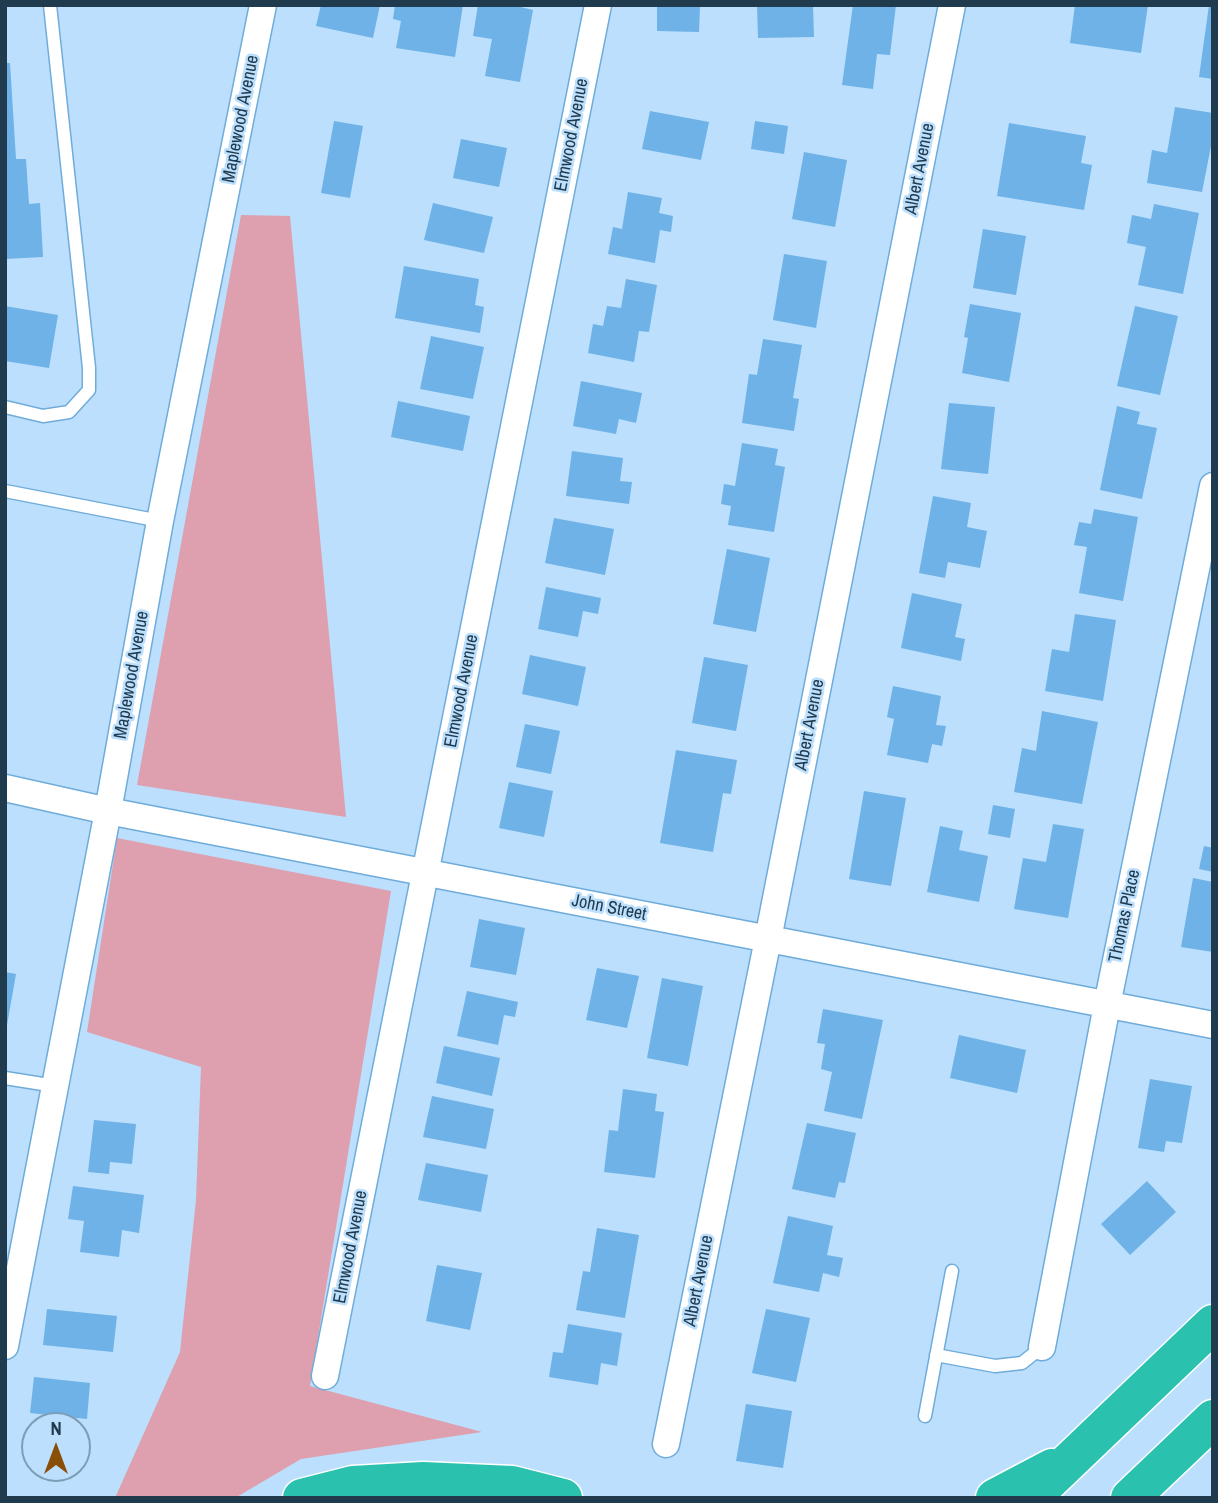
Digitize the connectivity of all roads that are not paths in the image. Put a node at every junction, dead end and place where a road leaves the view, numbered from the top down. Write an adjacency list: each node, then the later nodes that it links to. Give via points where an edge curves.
1 (50, 5): 5 (lane, via 89,390 69,412 43,416)
2 (263, 5): 8 (street, Maplewood Avenue)
3 (598, 5): 11 (street, Elmwood Avenue)
4 (952, 5): 12 (street, Albert Avenue)
5 (5, 407)
6 (1213, 486): 13 (street, Thomas Place)
7 (5, 491): 8 (lane)
8 (160, 521): 10 (street, Maplewood Avenue)
9 (5, 788): 10 (street, John Street)
10 (108, 811): 11 (street, John Street); 16 (street, Maplewood Avenue)
11 (425, 873): 12 (street, John Street); 22 (street, Elmwood Avenue)
12 (768, 939): 13 (street, John Street); 25 (street, Albert Avenue)
13 (1107, 1005): 14 (street, John Street); 20 (street, Thomas Place)
14 (1213, 1025)
15 (5, 1078): 16 (lane)
16 (55, 1086): 19 (street, Maplewood Avenue)
17 (952, 1271): 21 (lane)
18 (1213, 1324): 26 (highway)
19 (5, 1346)
20 (1042, 1347): 21 (lane, via 1022,1363 995,1366)
21 (936, 1355): 23 (lane)
22 (325, 1377)
23 (925, 1416)
24 (1213, 1419): 31 (highway)
25 (666, 1444)
26 (1073, 1458): 29 (highway); 30 (highway)
27 (302, 1498): 28 (highway, via 353,1485 424,1480 512,1485)
28 (563, 1498)
29 (995, 1498)
30 (1031, 1498)
31 (1130, 1498)

